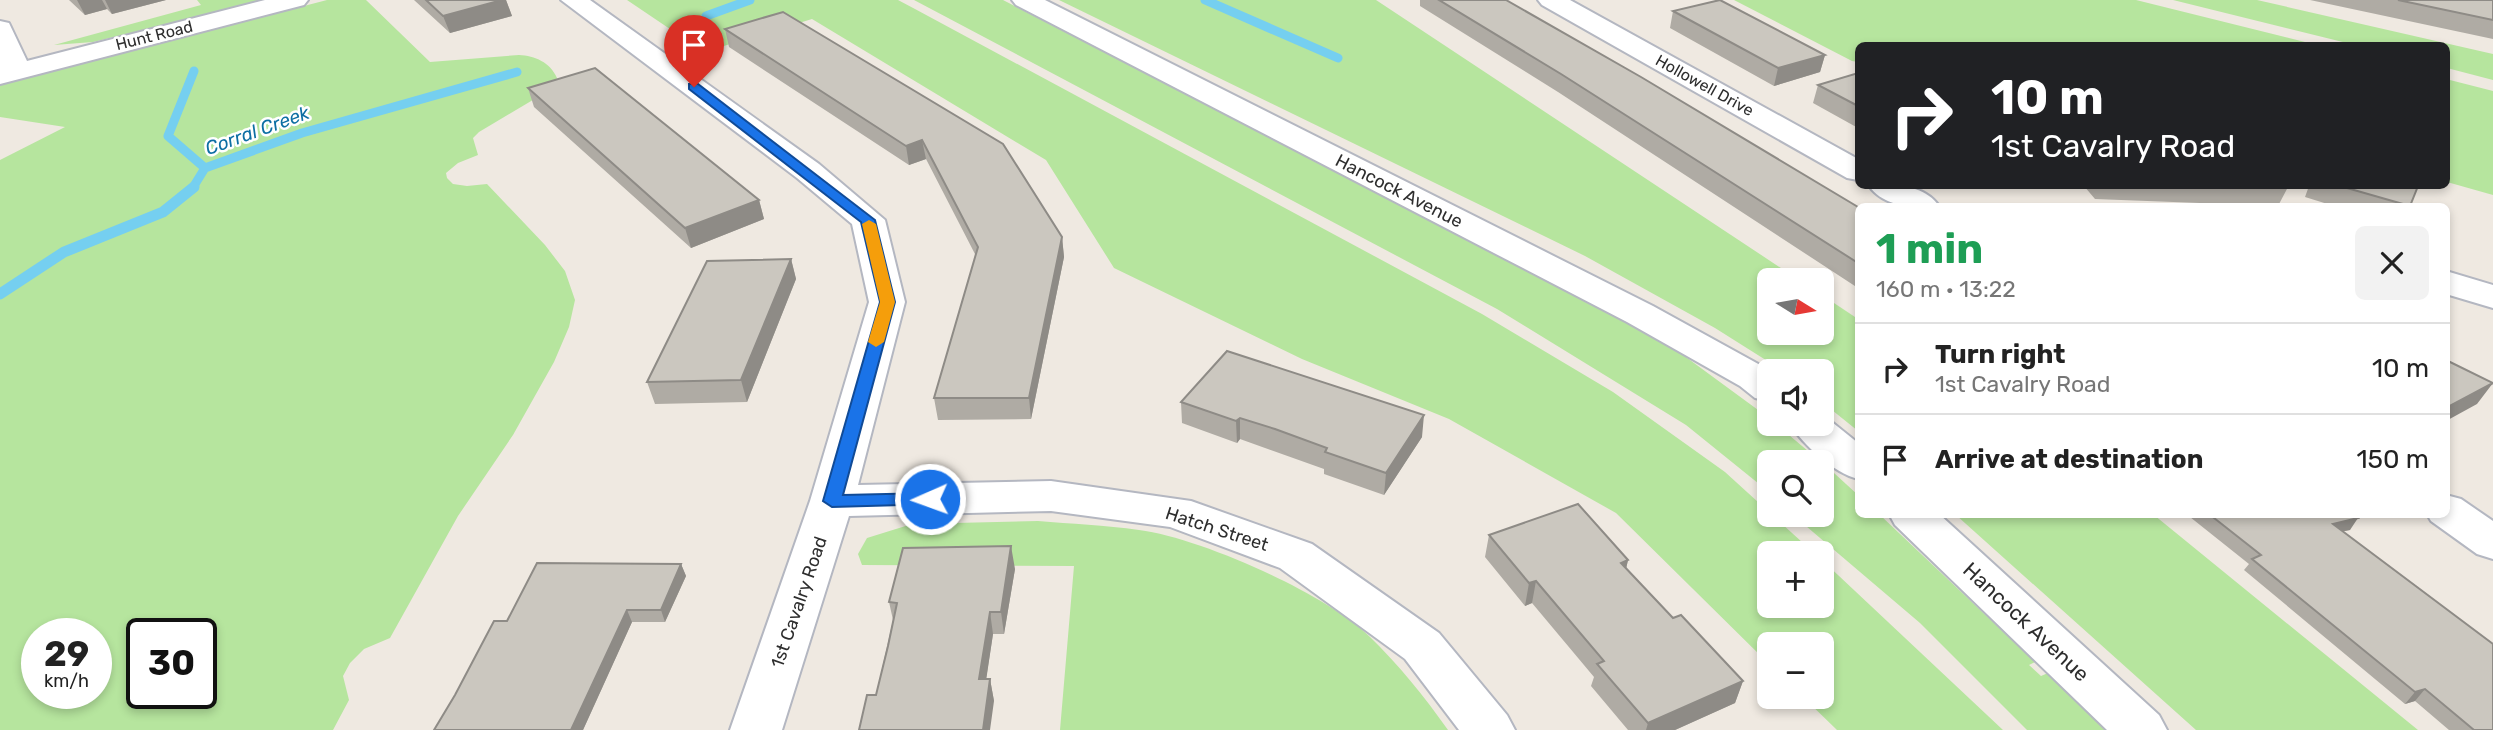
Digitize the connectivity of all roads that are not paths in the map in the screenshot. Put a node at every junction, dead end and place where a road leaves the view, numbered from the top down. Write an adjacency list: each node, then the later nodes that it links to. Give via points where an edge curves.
1 (295, 0): 6 (street, Hunt Road)
2 (574, 0): 15 (street, 1st Cavalry Road, via 798,163 868,220 887,302)
3 (1025, 0): 12 (street, Hancock Avenue, via 1640,314)
4 (1551, 0): 7 (street, Hollowell Drive)
5 (0, 29): 6 (street, via 13,59)
6 (6, 73)
7 (1855, 169)
8 (1891, 189): 9 (street)
9 (1917, 203)
10 (2450, 283): 11 (street)
11 (2493, 297)
12 (1757, 379)
13 (1824, 436): 14 (street)
14 (1855, 462)
15 (832, 501): 19 (street, 1st Cavalry Road); 20 (street, Hatch Street, via 1051,496 1175,512 1296,556 1422,646)
16 (2450, 513): 18 (street)
17 (1916, 518): 21 (street, Hancock Avenue)
18 (2493, 543)
19 (756, 730)
20 (1489, 730)
21 (2141, 730)

